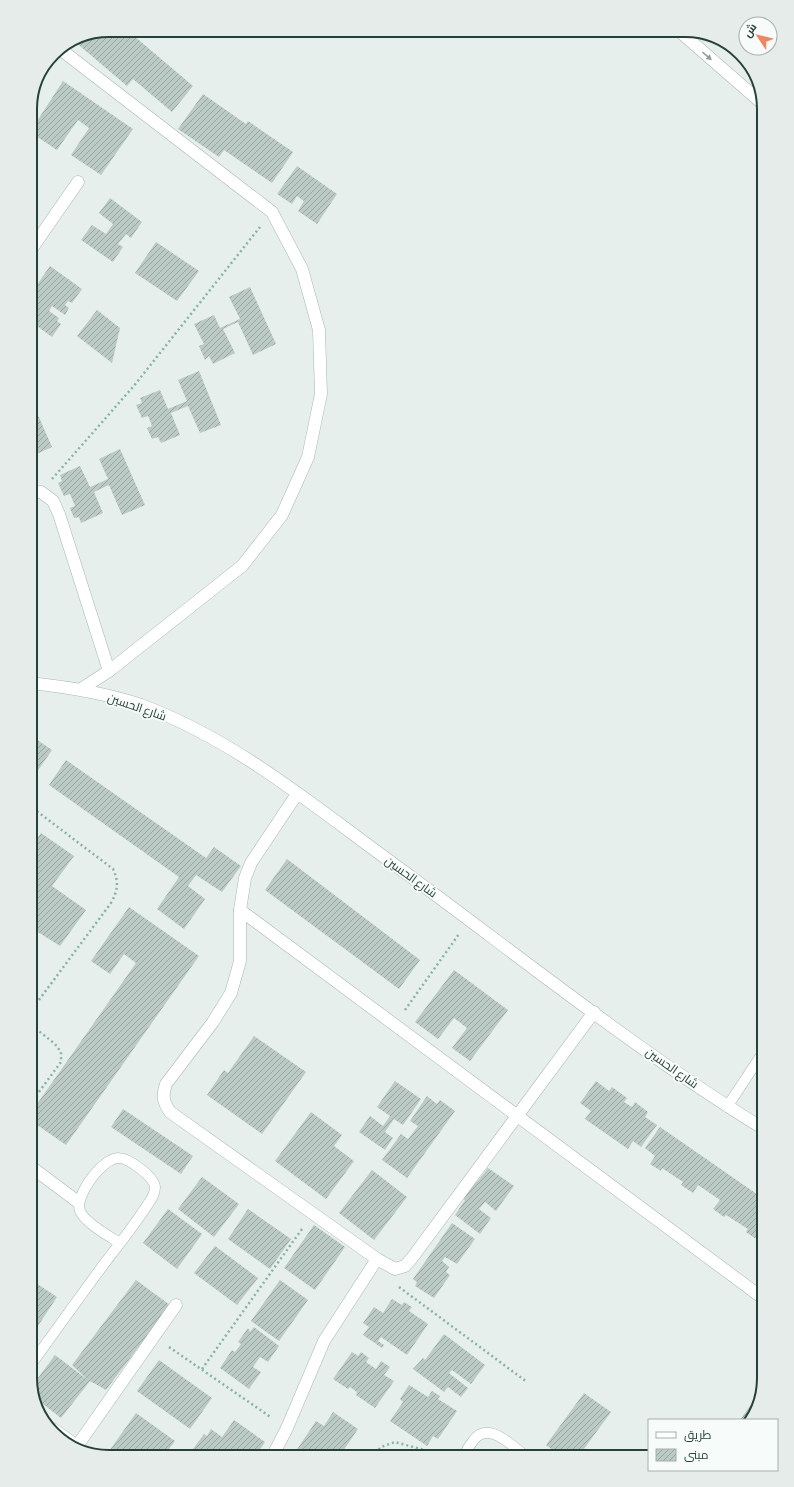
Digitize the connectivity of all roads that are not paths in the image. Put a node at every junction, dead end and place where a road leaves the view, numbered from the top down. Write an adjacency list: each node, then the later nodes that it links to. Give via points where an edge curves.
1 (686, 37): 3 (street, one-way to 3)
2 (65, 52): 7 (street, via 272,212 302,269 319,330 321,394 308,457 282,515 242,566)
3 (756, 98)
4 (78, 182): 5 (street)
5 (37, 241)
6 (37, 493): 7 (street, via 52,501 59,514)
7 (109, 670): 9 (street)
8 (37, 684): 9 (street, شارع الحسين)
9 (82, 689): 10 (street, شارع الحسين, via 141,705 196,729 248,759)
10 (297, 794): 11 (street, via 251,863); 12 (street, شارع الحسين)
11 (240, 910): 15 (street); 20 (street, via 240,961 231,993 214,1022 166,1084 163,1093 164,1103 170,1112)
12 (594, 1012): 14 (street, شارع الحسين); 15 (street)
13 (757, 1062): 14 (lane)
14 (727, 1107): 16 (street, شارع الحسين)
15 (517, 1116): 20 (street, via 405,1266 395,1269); 21 (street)
16 (757, 1125)
17 (37, 1171): 18 (street)
18 (78, 1202): 19 (lane, via 85,1219); 19 (lane, via 81,1193 111,1159 129,1160 152,1179 155,1188 152,1197)
19 (120, 1243): 23 (lane)
20 (377, 1259): 25 (street, via 324,1341)
21 (757, 1294)
22 (176, 1306): 24 (street)
23 (37, 1356)
24 (81, 1444)
25 (276, 1450)
26 (466, 1450): 27 (lane, via 476,1436 484,1432 494,1432)
27 (518, 1450)

